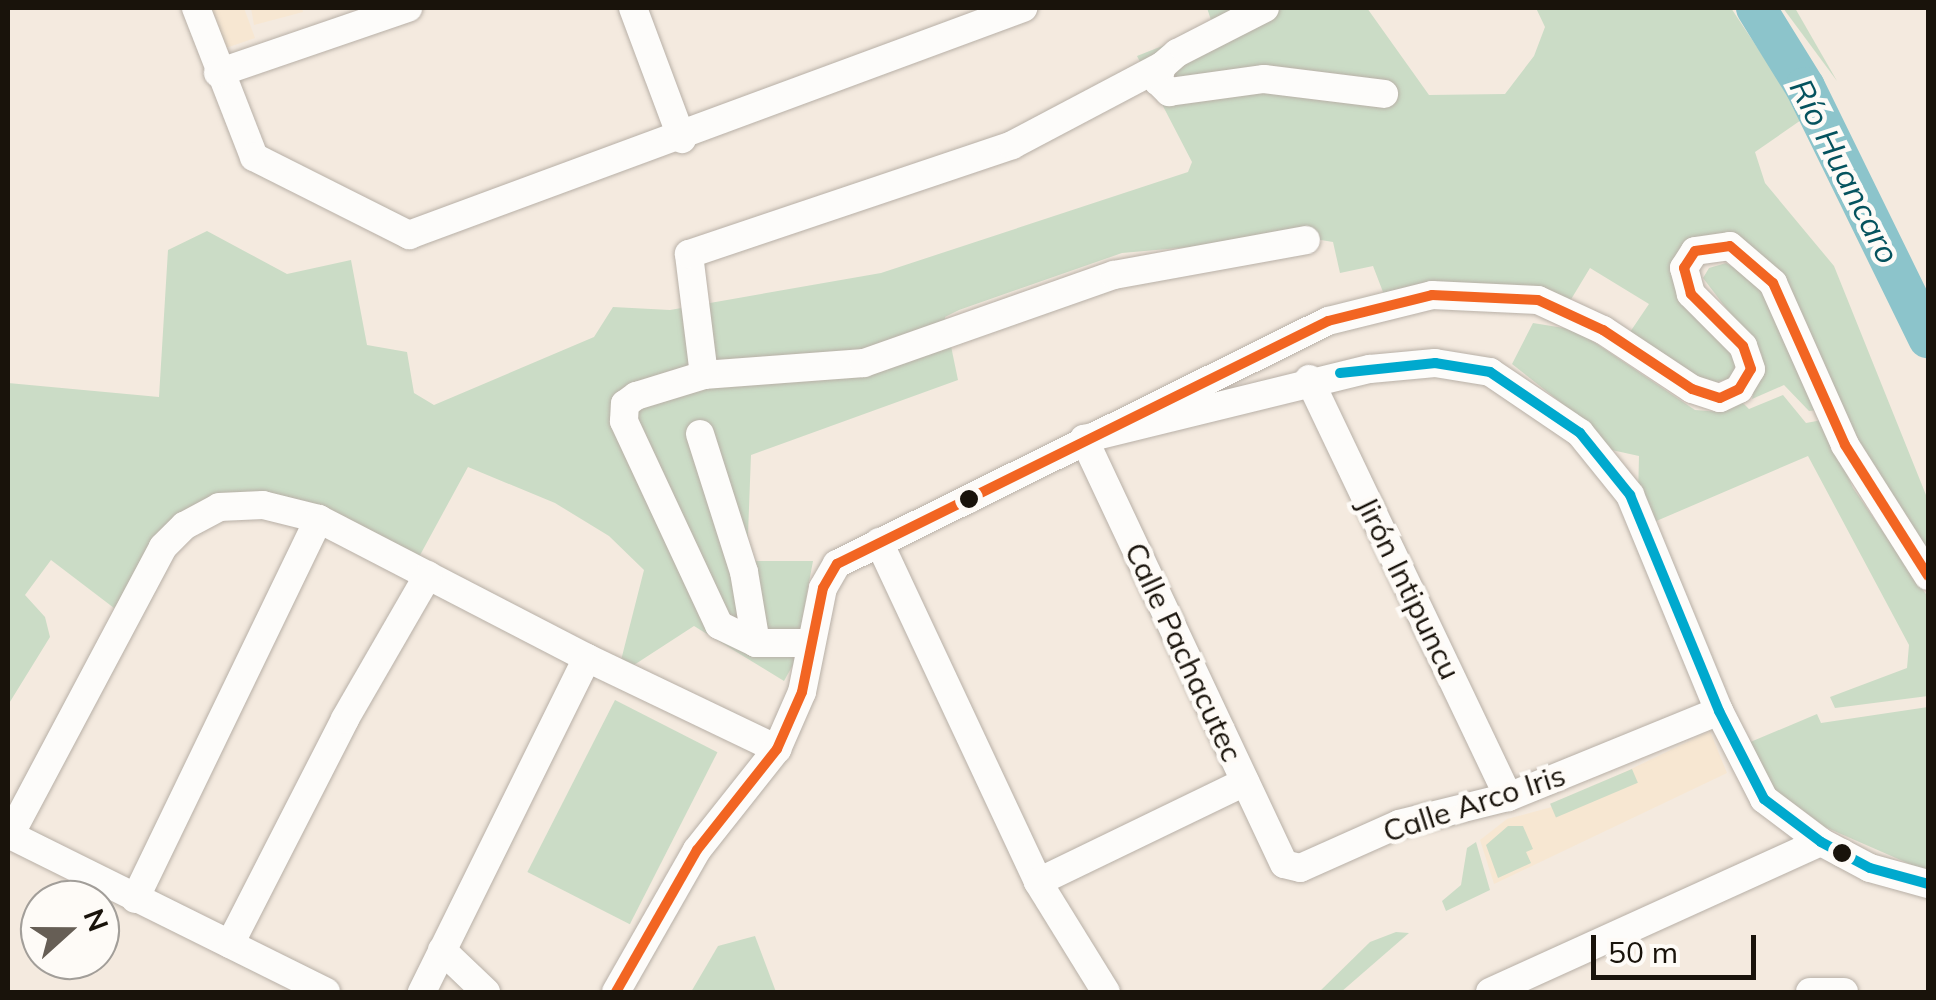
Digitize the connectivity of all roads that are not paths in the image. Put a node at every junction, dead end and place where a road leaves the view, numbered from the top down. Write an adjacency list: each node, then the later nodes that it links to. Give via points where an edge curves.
1 (196, 8): 7 (street)
2 (408, 8): 7 (street)
3 (633, 8): 9 (street)
4 (1024, 8): 9 (street)
5 (1264, 8): 6 (street)
6 (1162, 66): 8 (street, via 1158,81 1168,92 1264,79); 11 (street, via 1012,145 698,247 686,262)
7 (218, 74): 9 (street, via 254,156 409,235)
8 (1384, 94)
9 (682, 138)
10 (1306, 240): 11 (street, via 1114,274 864,363)
11 (704, 376): 19 (street, via 636,396 625,404 624,421 719,626)
12 (1309, 379): 14 (street); 22 (street, via 1436,363 1490,372 1553,410 1596,450 1630,495); 25 (street, Jirón Intipuncu)
13 (700, 434): 19 (street, via 744,572)
14 (1084, 439): 16 (street); 18 (street, via 1328,321 1432,296 1538,300 1603,330 1692,389 1720,398 1739,389 1751,370 1743,346 1691,294 1684,268 1695,252 1730,246 1773,283 1845,445); 24 (street, Calle Pachacutec)
15 (319, 518): 17 (street); 26 (street, via 264,505 219,508 184,526 134,592); 31 (street)
16 (879, 542): 20 (street, via 838,564 822,588); 29 (street)
17 (428, 575): 21 (street); 32 (street, via 345,719)
18 (1928, 576)
19 (756, 643): 20 (street)
20 (809, 643): 23 (street, via 802,692)
21 (587, 658): 23 (street); 33 (street)
22 (1719, 711): 25 (street, Calle Arco Iris); 27 (street, via 1764,799)
23 (778, 748): 37 (street, via 697,850)
24 (1245, 782): 28 (street, Calle Pachacutec); 29 (street)
25 (1508, 797): 28 (street, Calle Arco Iris, via 1399,824 1300,868)
26 (9, 834): 31 (street)
27 (1820, 842): 30 (street, via 1870,868); 39 (street)
28 (1284, 864)
29 (1038, 882): 38 (street)
30 (1928, 884)
31 (135, 899): 32 (street)
32 (230, 944): 34 (street)
33 (442, 950): 35 (street); 36 (street)
34 (326, 992)
35 (422, 992)
36 (486, 992)
37 (616, 992)
38 (1106, 992)
39 (1490, 992)
40 (1810, 992): 41 (street)
41 (1844, 992)

